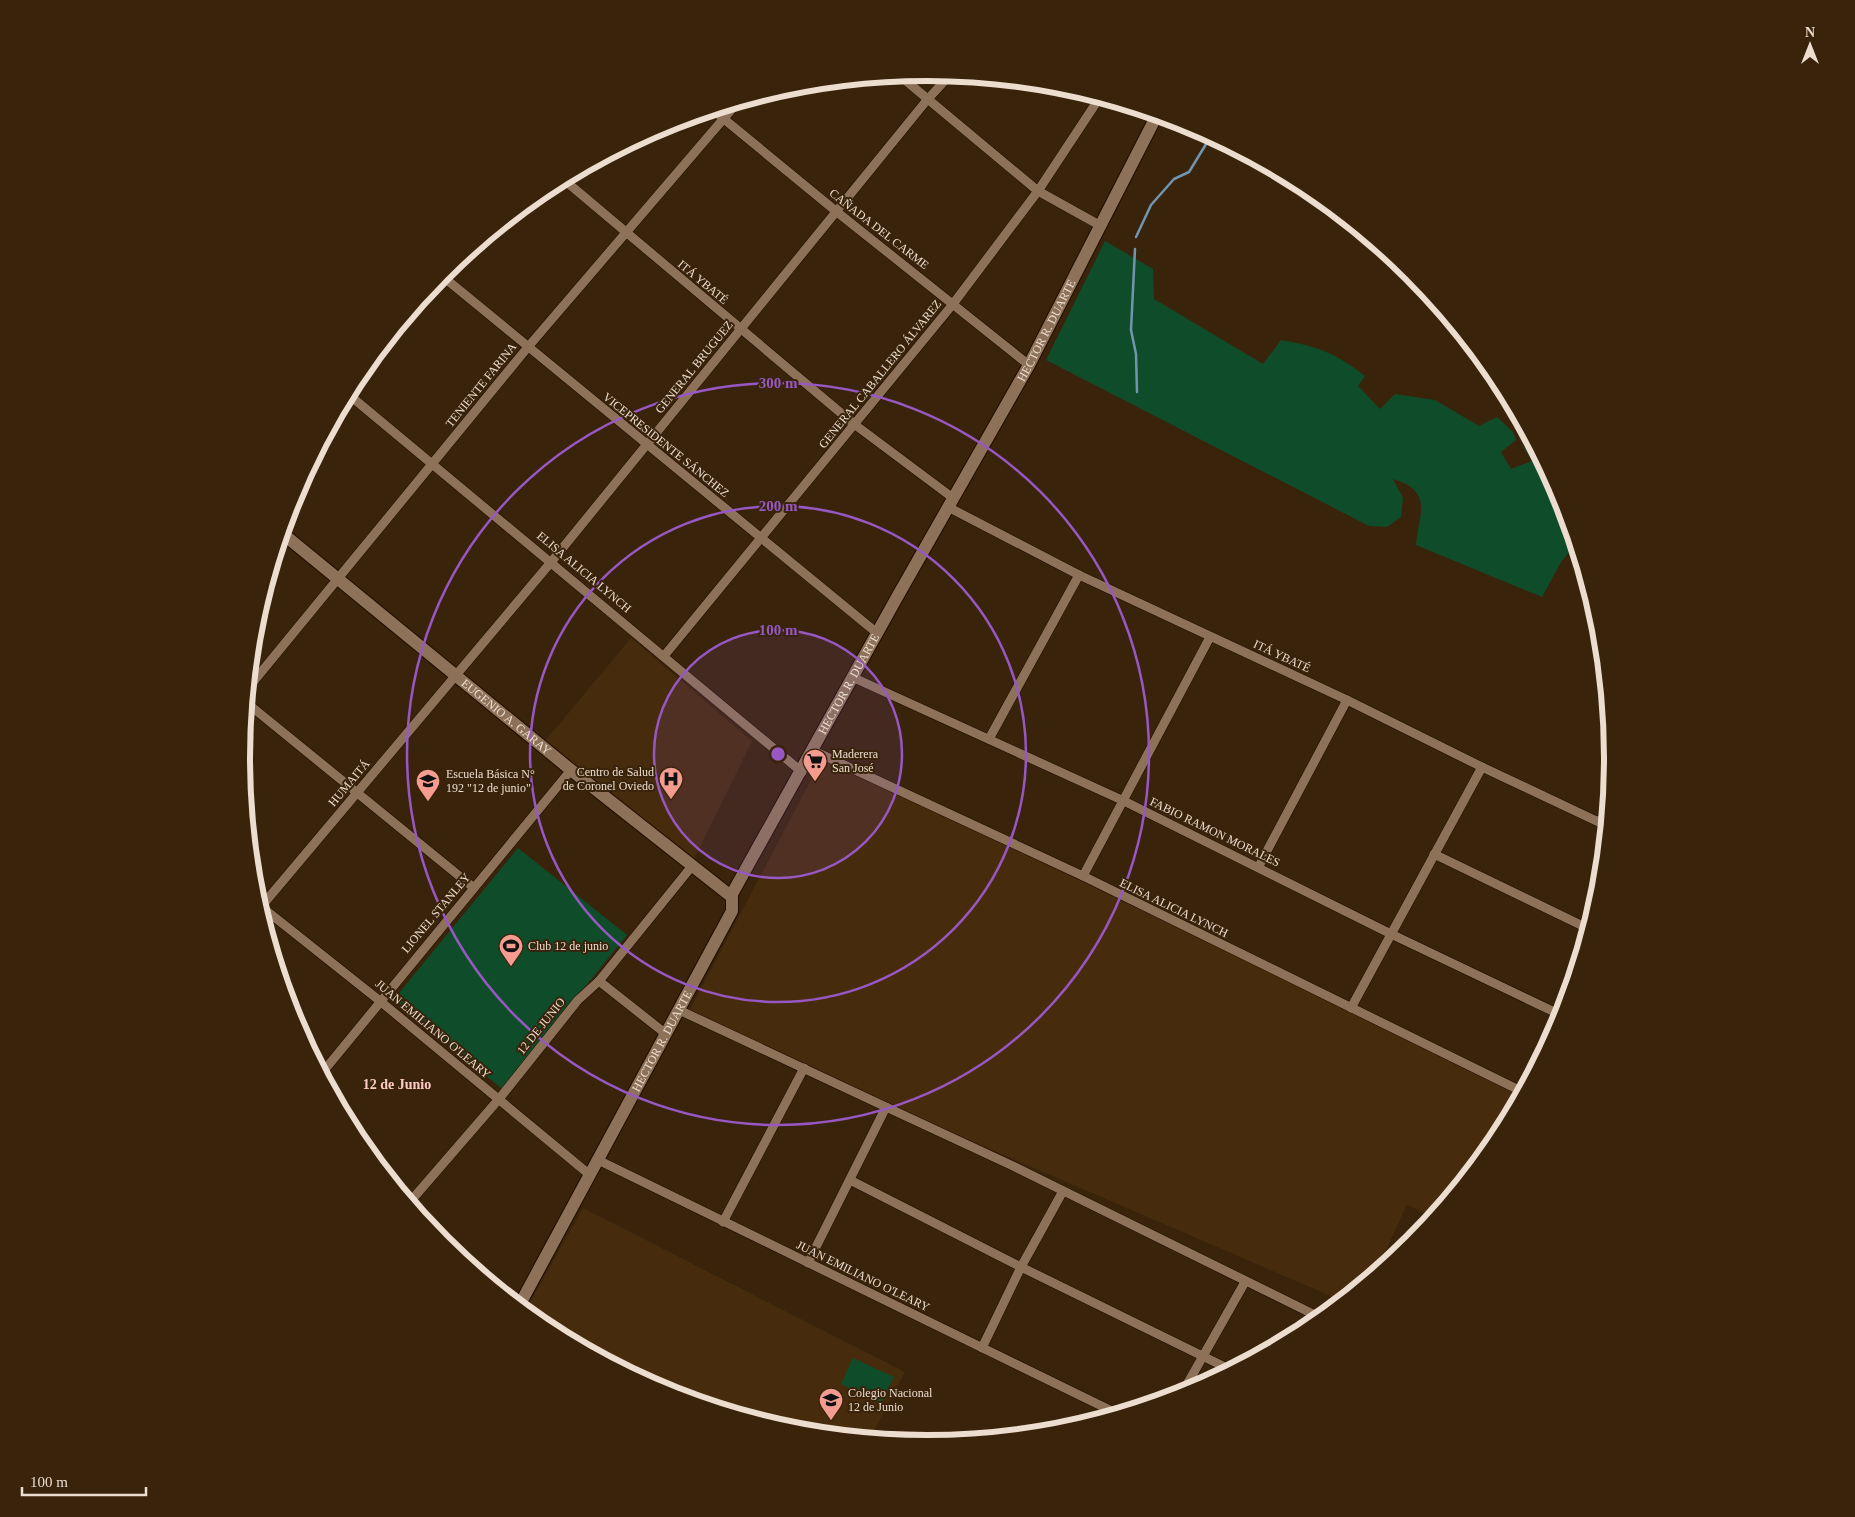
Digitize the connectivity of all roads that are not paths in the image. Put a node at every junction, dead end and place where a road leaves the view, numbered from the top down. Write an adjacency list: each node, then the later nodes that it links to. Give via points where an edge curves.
1 (907, 82): 3 (street)
2 (944, 82): 3 (street, GENERAL BRUGUEZ)
3 (927, 100): 10 (street); 11 (street, GENERAL BRUGUEZ)
4 (1096, 102): 10 (street, GENERAL CABALLERO ÁLVAREZ)
5 (730, 111): 7 (street, TENIENTE FARINA)
6 (718, 114): 7 (street, CAÑADA DEL CARME)
7 (723, 118): 11 (street, CAÑADA DEL CARME); 13 (street, TENIENTE FARINA)
8 (1154, 121): 12 (street, HECTOR R. DUARTE)
9 (568, 185): 13 (street, ITÁ YBATÉ)
10 (1038, 191): 12 (street); 15 (street, GENERAL CABALLERO ÁLVAREZ)
11 (837, 212): 15 (street, CAÑADA DEL CARME); 16 (street, GENERAL BRUGUEZ)
12 (1101, 226): 18 (street, HECTOR R. DUARTE)
13 (625, 233): 16 (street, ITÁ YBATÉ); 17 (street, TENIENTE FARINA)
14 (448, 281): 17 (street, VICEPRESIDENTE SÁNCHEZ)
15 (954, 304): 18 (street, CAÑADA DEL CARME); 20 (street, GENERAL CABALLERO ÁLVAREZ)
16 (740, 331): 20 (street, ITÁ YBATÉ); 21 (street, GENERAL BRUGUEZ)
17 (528, 347): 21 (street, VICEPRESIDENTE SÁNCHEZ); 22 (street, TENIENTE FARINA)
18 (1030, 365): 23 (street, HECTOR R. DUARTE)
19 (354, 399): 22 (street, ELISA ALICIA LYNCH)
20 (854, 424): 23 (street, ITÁ YBATÉ); 25 (street, GENERAL CABALLERO ÁLVAREZ)
21 (646, 446): 25 (street, VICEPRESIDENTE SÁNCHEZ); 26 (street, GENERAL BRUGUEZ)
22 (433, 464): 26 (street, ELISA ALICIA LYNCH); 28 (street, TENIENTE FARINA)
23 (950, 503): 27 (street, ITÁ YBATÉ); 29 (street, HECTOR R. DUARTE)
24 (287, 537): 28 (street, EUGENIO A. GARAY)
25 (761, 538): 29 (street, VICEPRESIDENTE SÁNCHEZ); 31 (street, GENERAL CABALLERO ÁLVAREZ)
26 (552, 561): 31 (street, ELISA ALICIA LYNCH); 32 (street, GENERAL BRUGUEZ)
27 (1079, 574): 30 (street, ITÁ YBATÉ); 37 (street)
28 (339, 578): 32 (street, EUGENIO A. GARAY); 34 (street, TENIENTE FARINA)
29 (877, 633): 33 (street, HECTOR R. DUARTE)
30 (1210, 637): 35 (street, ITÁ YBATÉ); 43 (street)
31 (664, 656): 41 (street, ELISA ALICIA LYNCH)
32 (457, 675): 40 (street, EUGENIO A. GARAY); 42 (street, HUMAITÁ)
33 (852, 677): 37 (street, FABIO RAMON MORALES); 38 (street, HECTOR R. DUARTE)
34 (255, 678)
35 (1347, 700): 39 (street, ITÁ YBATÉ); 49 (street)
36 (253, 708): 42 (street)
37 (989, 739): 43 (street, FABIO RAMON MORALES)
38 (812, 750): 41 (street, HECTOR R. DUARTE); 50 (street, ELISA ALICIA LYNCH)
39 (1482, 767): 45 (street, ITÁ YBATÉ); 47 (street)
40 (571, 770): 48 (street, EUGENIO A. GARAY); 51 (street, LIONEL STANLEY)
41 (802, 772): 52 (street, HECTOR R. DUARTE)
42 (357, 793): 51 (street); 53 (street, HUMAITÁ)
43 (1124, 801): 49 (street, FABIO RAMON MORALES); 50 (street)
44 (1601, 820): 45 (street)
45 (1598, 822): 46 (street, ITÁ YBATÉ)
46 (1601, 823)
47 (1434, 854): 55 (street); 56 (street)
48 (692, 866): 52 (street, EUGENIO A. GARAY); 57 (street, 12 DE JUNIO)
49 (1259, 866): 56 (street, FABIO RAMON MORALES)
50 (1083, 876): 59 (street, ELISA ALICIA LYNCH)
51 (474, 888): 58 (street, LIONEL STANLEY)
52 (732, 898): 60 (street, HECTOR R. DUARTE, via 732,911)
53 (265, 900)
54 (268, 912): 58 (street, JUAN EMILIANO O'LEARY)
55 (1584, 926)
56 (1391, 934): 59 (street); 61 (street, FABIO RAMON MORALES)
57 (599, 981): 62 (street); 66 (street, 12 DE JUNIO, via 578,1000)
58 (380, 1001): 63 (street, LIONEL STANLEY); 66 (street, JUAN EMILIANO O'LEARY)
59 (1350, 1008): 65 (street, ELISA ALICIA LYNCH)
60 (679, 1010): 62 (street, HECTOR R. DUARTE); 64 (street)
61 (1555, 1012)
62 (666, 1034): 68 (street, HECTOR R. DUARTE)
63 (326, 1068)
64 (804, 1068): 67 (street); 73 (street)
65 (1518, 1090)
66 (499, 1099): 69 (street, JUAN EMILIANO O'LEARY); 72 (street, 12 DE JUNIO)
67 (886, 1107): 70 (street); 71 (street)
68 (598, 1160): 69 (street, HECTOR R. DUARTE); 73 (street, JUAN EMILIANO O'LEARY)
69 (590, 1175): 77 (street, HECTOR R. DUARTE)
70 (850, 1180): 74 (street); 75 (street)
71 (1063, 1191): 75 (street); 76 (street)
72 (413, 1199)
73 (723, 1222): 74 (street, JUAN EMILIANO O'LEARY)
74 (808, 1263): 79 (street, JUAN EMILIANO O'LEARY)
75 (1021, 1268): 79 (street); 80 (street)
76 (1245, 1282): 78 (street); 80 (street)
77 (522, 1301)
78 (1314, 1314)
79 (982, 1348): 83 (street, JUAN EMILIANO O'LEARY)
80 (1203, 1356): 81 (street); 82 (street)
81 (1225, 1367)
82 (1186, 1384)
83 (1111, 1411)

